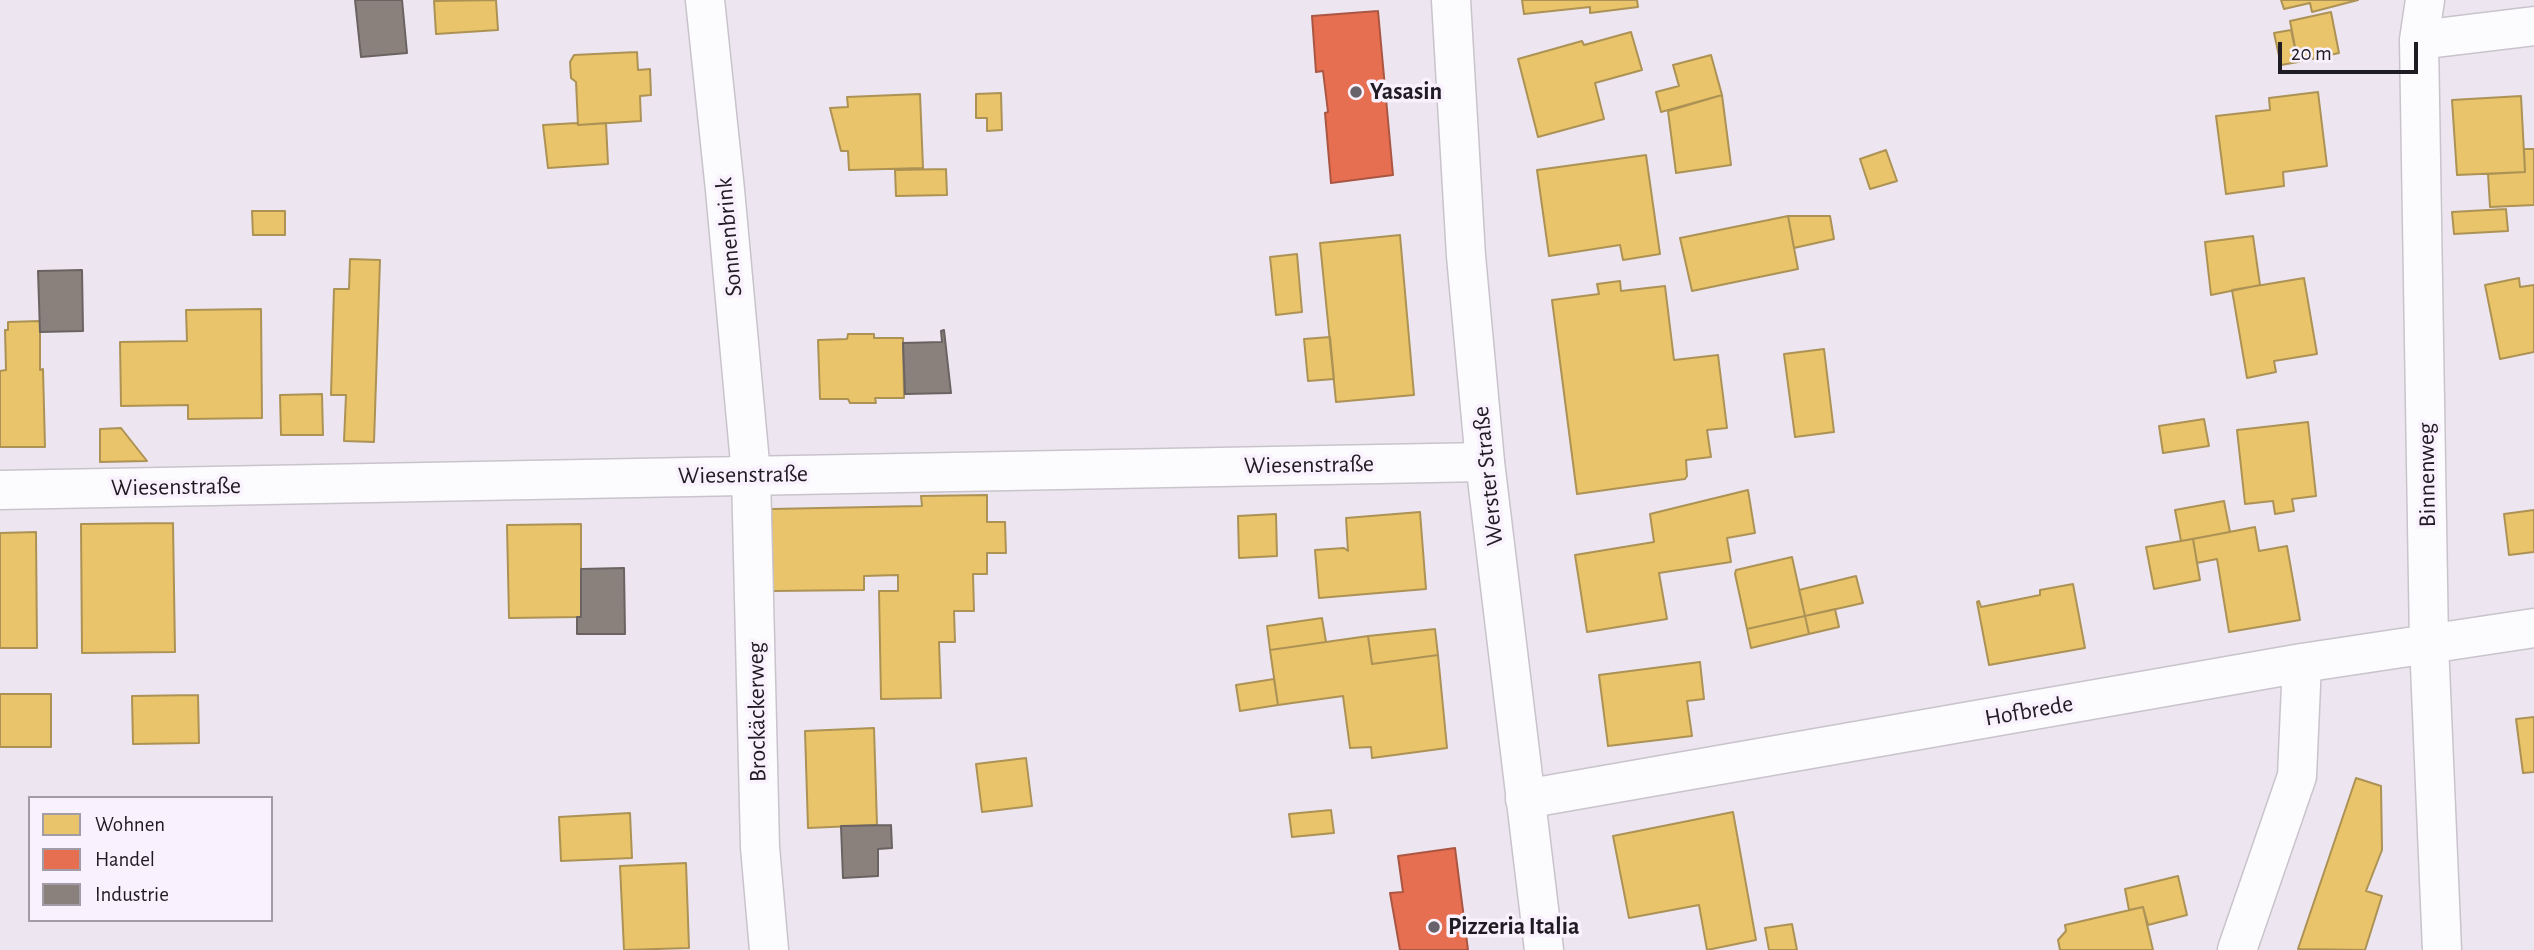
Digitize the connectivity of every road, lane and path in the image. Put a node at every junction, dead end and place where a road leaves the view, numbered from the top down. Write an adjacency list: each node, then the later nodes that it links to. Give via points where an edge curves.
1 (705, 0): 7 (street, Sonnenbrink)
2 (1451, 0): 6 (street, Werster Straße, via 1466,256)
3 (2425, 0): 5 (street, Binnenweg)
4 (2534, 26): 5 (street)
5 (2419, 40): 10 (street, Binnenweg)
6 (1485, 462): 7 (street, Wiesenstraße); 12 (street, Werster Straße)
7 (751, 474): 8 (street, Wiesenstraße); 13 (street, Brockäckerweg, via 760,847)
8 (0, 490)
9 (2534, 628): 10 (street, Hofbrede)
10 (2429, 643): 11 (street, Hofbrede); 16 (street, Binnenweg)
11 (2302, 663): 12 (street, Hofbrede); 15 (street, via 2297,776)
12 (1525, 799): 14 (street, Werster Straße)
13 (769, 950)
14 (1544, 950)
15 (2237, 950)
16 (2442, 950)

